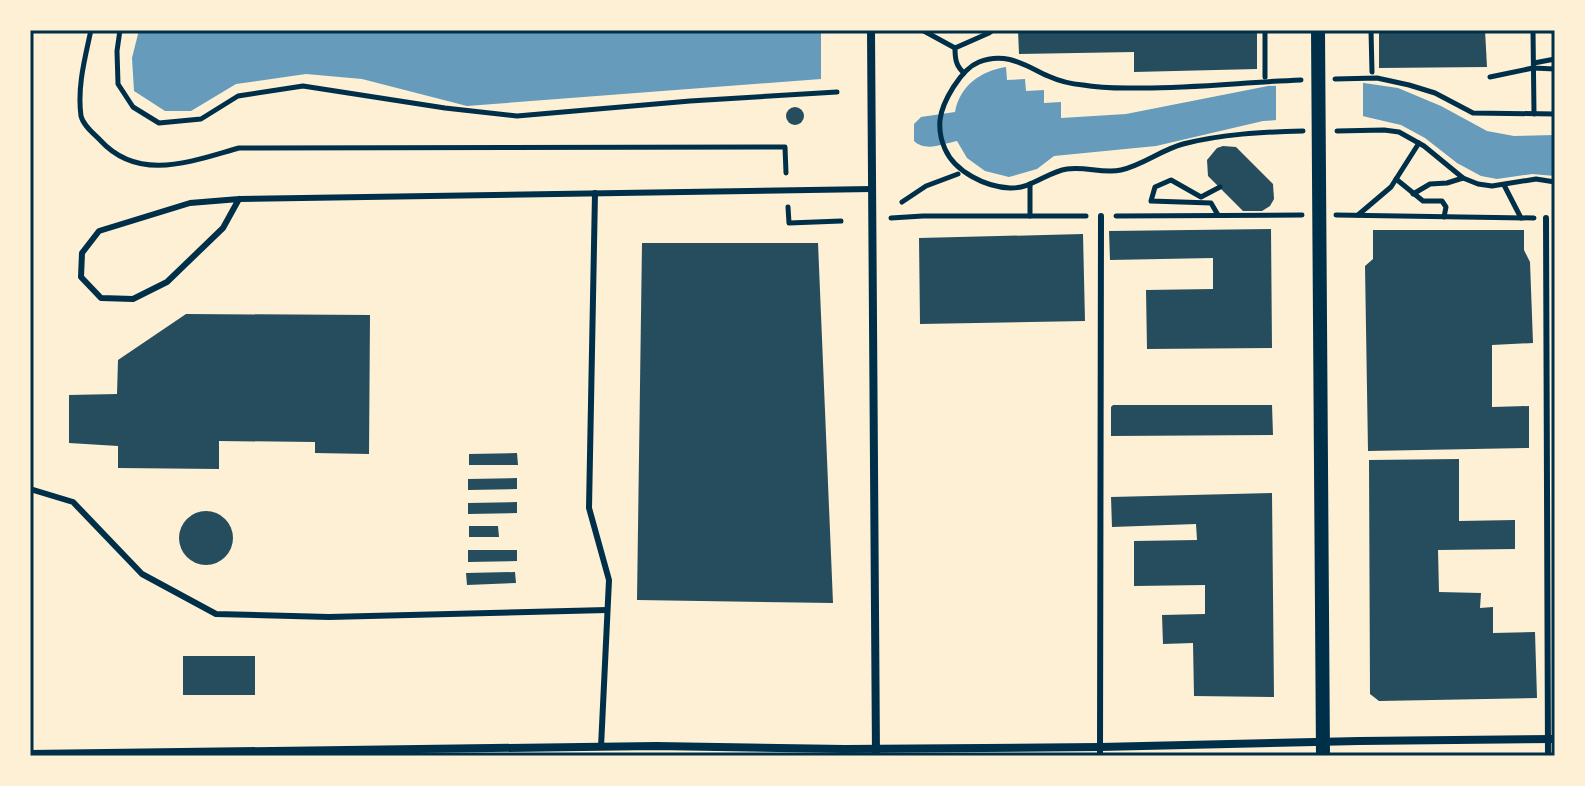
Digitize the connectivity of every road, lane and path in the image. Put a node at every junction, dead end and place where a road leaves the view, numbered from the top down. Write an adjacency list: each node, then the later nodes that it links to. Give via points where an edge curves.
1 (91, 30): 28 (path, via 79,88 82,121 103,144 133,164 176,166 239,148 785,147)
2 (120, 30): 22 (path, via 118,84 133,107 159,123 201,119 238,96 303,86 517,116)
3 (871, 30): 36 (street)
4 (922, 30): 12 (path)
5 (993, 30): 12 (path)
6 (1265, 30): 18 (path)
7 (1318, 30): 42 (street)
8 (1371, 30): 16 (path)
9 (1533, 30): 14 (path)
10 (1542, 30): 11 (path)
11 (1555, 31)
12 (955, 48): 17 (path)
13 (1555, 59): 14 (path)
14 (1533, 65): 15 (path); 19 (path); 23 (path)
15 (1555, 69)
16 (1372, 72)
17 (964, 73): 20 (path, via 980,61 1002,59 1067,83 1108,89); 33 (path, via 939,122 950,159 986,183 1006,188)
18 (1265, 77)
19 (1490, 77)
20 (1308, 80)
21 (1322, 80): 23 (path, via 1377,78 1435,93 1473,113)
22 (837, 92)
23 (1534, 114): 24 (path)
24 (1555, 114)
25 (1307, 131): 33 (path, via 1239,133 1180,145 1123,170 1070,168)
26 (1322, 131): 27 (path, via 1384,130)
27 (1419, 143): 30 (path); 31 (path)
28 (786, 173)
29 (958, 174): 40 (path)
30 (1463, 178): 34 (path); 38 (path, via 1430,184)
31 (1396, 179): 38 (path); 46 (path)
32 (1555, 182): 34 (path, via 1536,179)
33 (1030, 184): 43 (path)
34 (1504, 185): 49 (path)
35 (1220, 187): 45 (path, via 1201,197 1171,180 1155,187 1151,201 1211,203)
36 (872, 189): 37 (lane); 60 (street)
37 (595, 193): 39 (lane); 53 (lane, via 589,508 609,580)
38 (1413, 194): 47 (path, via 1423,201 1442,201)
39 (239, 199): 39 (lane, via 190,203 99,231 82,253 81,277 101,298 133,299 167,282 223,228)
40 (902, 202)
41 (788, 207): 51 (path, via 789,223)
42 (1319, 208): 45 (path); 46 (path); 56 (street)
43 (1030, 216): 44 (path); 48 (path)
44 (1101, 216): 45 (path); 58 (lane)
45 (1218, 216)
46 (1358, 216): 47 (path)
47 (1444, 217): 49 (path)
48 (891, 218)
49 (1521, 218): 50 (path)
50 (1546, 218): 54 (lane)
51 (841, 221)
52 (30, 489): 53 (lane, via 73,502 142,574 216,614 329,617)
53 (607, 610): 55 (lane)
54 (1552, 739): 56 (street); 64 (lane)
55 (601, 747): 57 (street); 59 (street)
56 (1323, 749): 58 (street)
57 (656, 751): 60 (street)
58 (1100, 751): 60 (street)
59 (439, 752): 62 (street)
60 (876, 752)
61 (30, 754): 63 (street)
62 (204, 754): 63 (street)
63 (50, 755)
64 (1548, 756)

